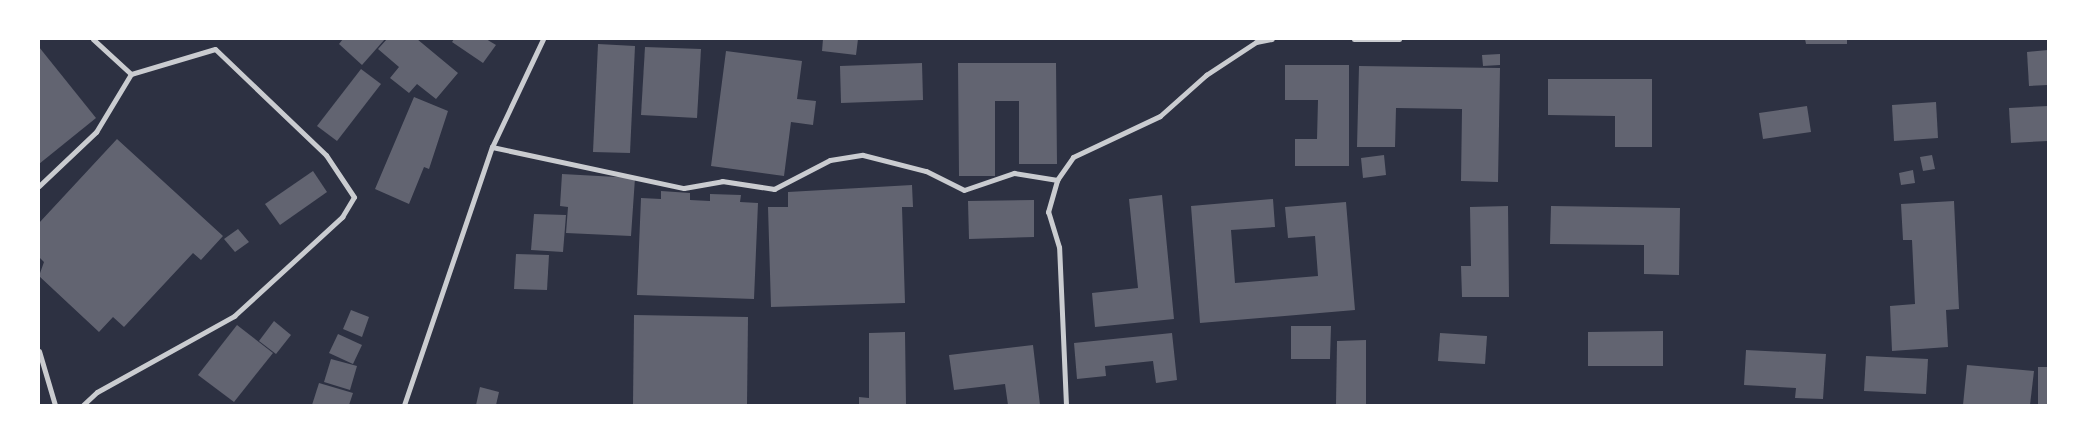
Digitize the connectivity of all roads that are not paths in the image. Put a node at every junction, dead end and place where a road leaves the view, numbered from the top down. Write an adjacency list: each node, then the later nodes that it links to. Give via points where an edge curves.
1 (93, 39): 6 (street)
2 (543, 39): 7 (street)
3 (1272, 39): 8 (street, via 1256,42 1206,75 1160,116 1073,157)
4 (1354, 39): 5 (street)
5 (1399, 39)
6 (131, 74): 9 (street, via 96,132); 12 (street, via 215,50 326,155 354,196 342,217 234,316 97,392)
7 (492, 147): 8 (street, via 684,188 722,181 774,189 830,160 863,155 926,171 964,190 1014,173); 13 (street)
8 (1057, 180): 14 (street, via 1048,212 1058,247)
9 (39, 186)
10 (39, 351): 11 (street)
11 (55, 405)
12 (83, 405)
13 (404, 405)
14 (1066, 405)

